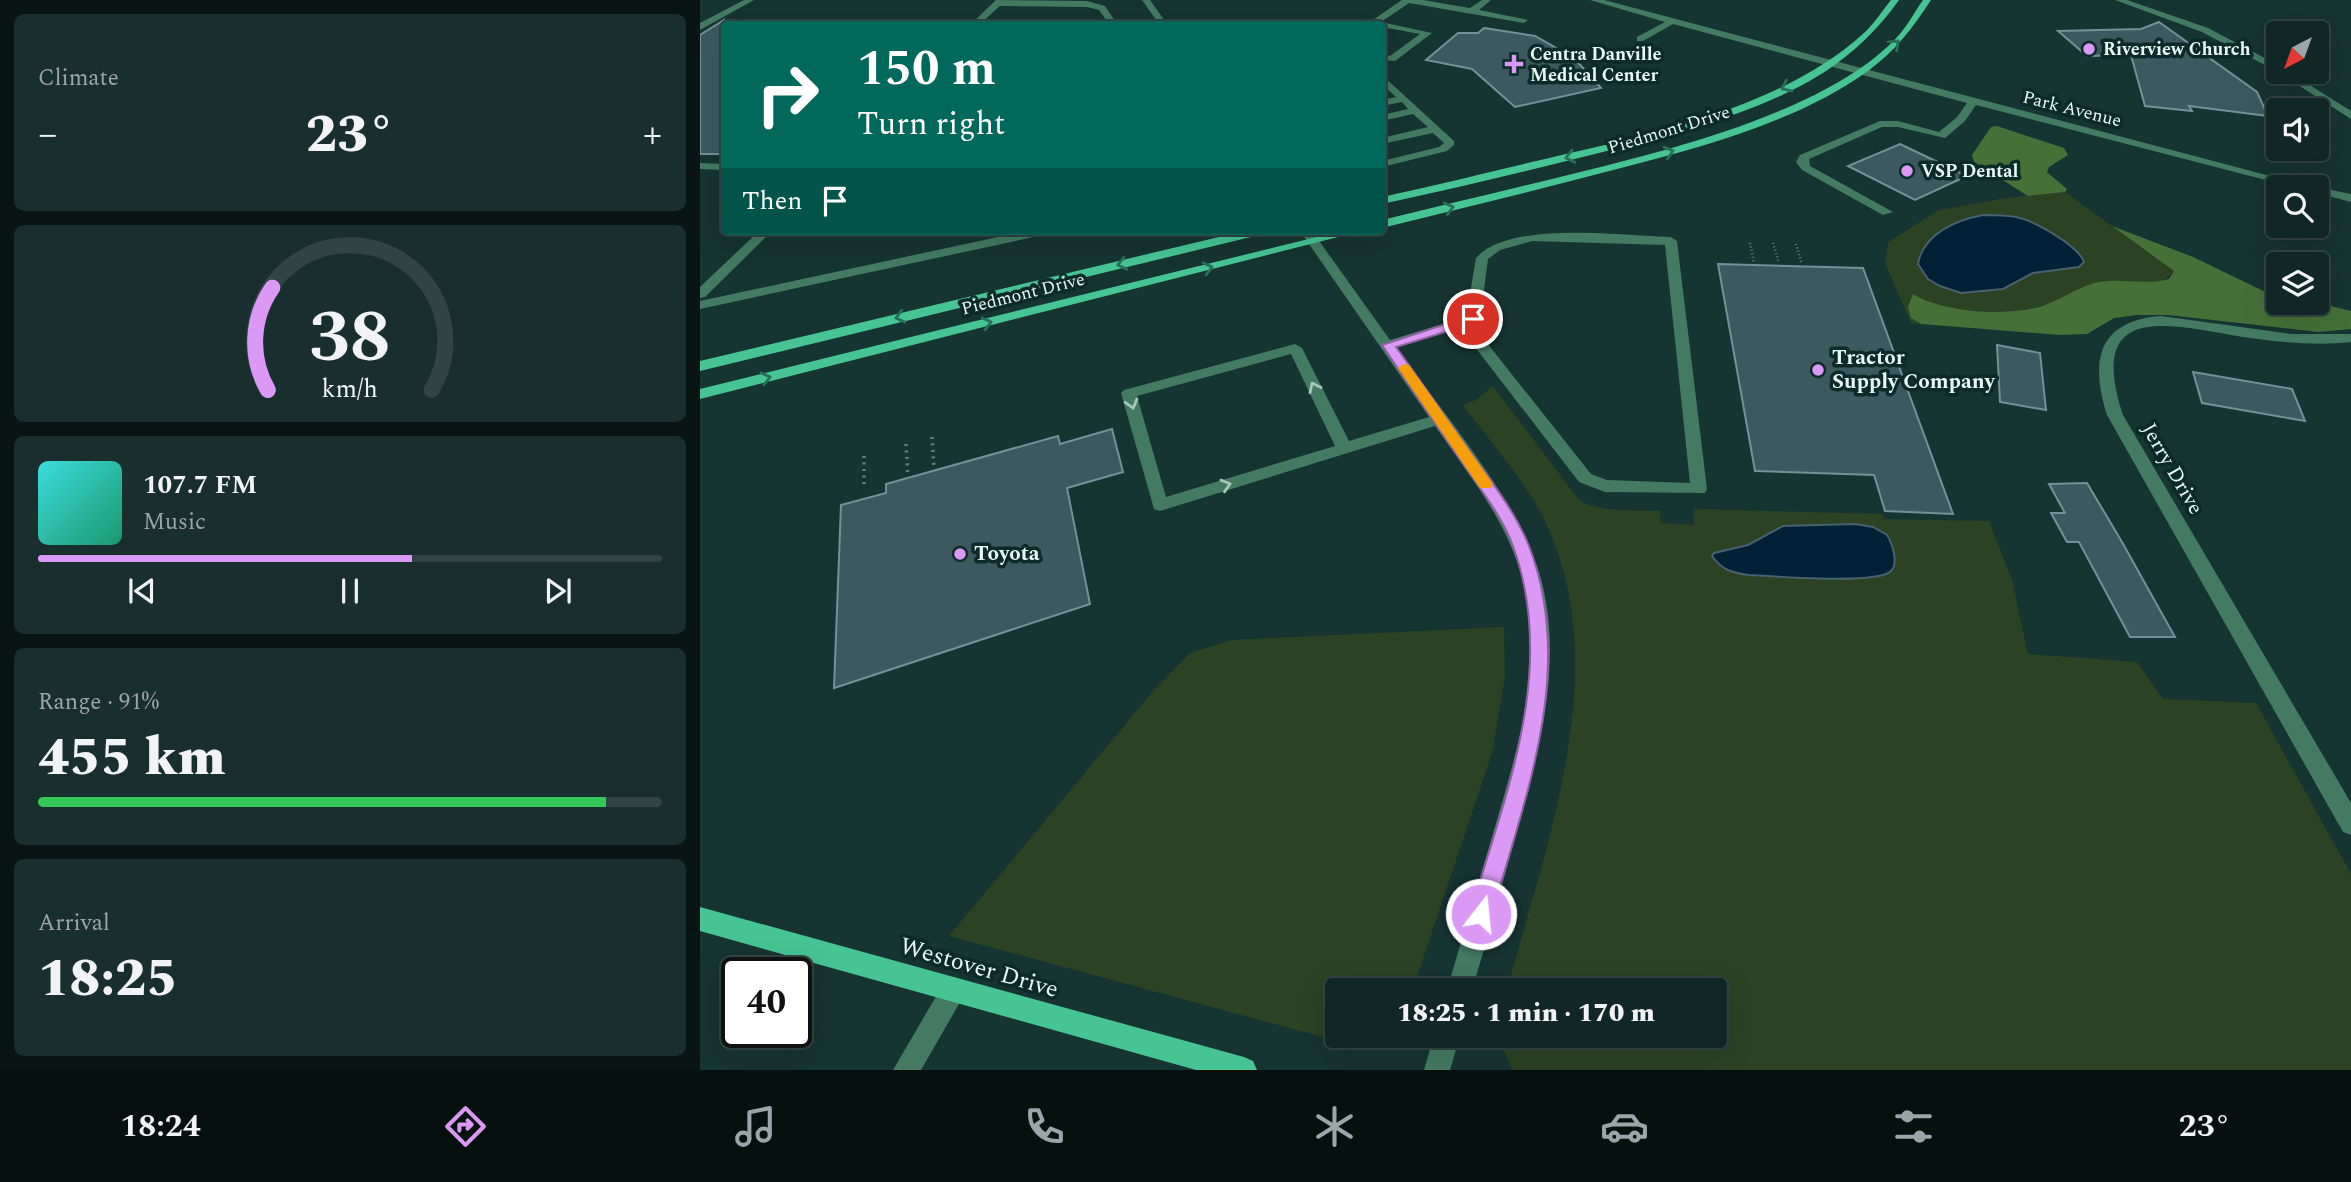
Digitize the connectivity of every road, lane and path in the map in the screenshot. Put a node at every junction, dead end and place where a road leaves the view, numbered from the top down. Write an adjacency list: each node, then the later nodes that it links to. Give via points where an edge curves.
1 (750, 0): 18 (street)
2 (1146, 0): 14 (street)
3 (1408, 0): 10 (street); 15 (street)
4 (1487, 0): 10 (street)
5 (1594, 0): 16 (street, Park Avenue)
6 (1895, 0): 22 (main road, Piedmont Drive, via 1872,31)
7 (1927, 0): 23 (main road, Piedmont Drive, one-way to 7, via 1898,43)
8 (2119, 0): 21 (street, via 2205,30)
9 (1000, 2): 12 (street); 13 (street, via 1087,4 1102,8)
10 (1472, 11): 11 (street)
11 (1524, 20)
12 (978, 21)
13 (1112, 21)
14 (1161, 21)
15 (1376, 21)
16 (1671, 22): 19 (street); 22 (street, Park Avenue)
17 (1386, 26): 20 (street, via 1428,33 1392,59)
18 (700, 27)
19 (1640, 39)
20 (1386, 58)
21 (2266, 63)
22 (1828, 64): 23 (street, Park Avenue); 41 (main road, Piedmont Drive, one-way to 41, via 1773,93 1687,125)
23 (1858, 72): 27 (street, Park Avenue); 43 (main road, Piedmont Drive, one-way to 23, via 1707,141 1796,106)
24 (1386, 82): 26 (street)
25 (2302, 84): 31 (street)
26 (1406, 100): 28 (street); 29 (street)
27 (1973, 102): 38 (street, Park Avenue); 42 (street, via 1941,136 1880,124 1804,157 1806,168)
28 (1416, 110): 30 (street); 32 (street)
29 (1386, 111)
30 (1386, 113)
31 (2351, 116)
32 (1431, 125): 33 (street); 34 (street); 35 (street, via 1450,143 1443,149)
33 (1386, 132)
34 (1386, 140)
35 (1386, 163)
36 (700, 166): 37 (street)
37 (721, 167)
38 (2266, 177)
39 (2329, 193): 40 (street)
40 (2351, 198)
41 (1386, 200)
42 (1887, 212)
43 (1386, 223)
44 (762, 235): 54 (street)
45 (1024, 235): 55 (street)
46 (1242, 235): 59 (main road, Piedmont Drive, one-way to 59)
47 (1311, 236): 58 (street); 60 (main road, Piedmont Drive, one-way to 47)
48 (1750, 243): 51 (path)
49 (1773, 243): 52 (path)
50 (1796, 244): 53 (path)
51 (1754, 263)
52 (1779, 263)
53 (1802, 264)
54 (700, 294)
55 (700, 305)
56 (1473, 319): 56 (street, via 1480,344 1585,478 1605,486 1699,489 1671,241 1531,237 1496,247 1482,258); 58 (street)
57 (2351, 338): 69 (street, Jerry Drive, via 2257,335 2154,322 2123,331 2111,345 2106,362 2107,391 2115,415)
58 (1388, 345): 61 (street)
59 (700, 366)
60 (700, 394)
61 (1440, 419): 64 (street); 71 (street, via 1499,504 1520,544 1540,624 1540,678 1532,736)
62 (932, 437): 66 (path)
63 (906, 444): 67 (path)
64 (1344, 448): 64 (street, one-way to 64, via 1295,348 1129,393 1160,505)
65 (864, 456): 68 (path)
66 (934, 468)
67 (908, 476)
68 (864, 488)
69 (2351, 824)
70 (700, 919): 72 (main road, Westover Drive)
71 (1463, 978)
72 (954, 990): 74 (street); 75 (main road, Westover Drive)
73 (1443, 1048): 76 (street)
74 (906, 1070)
75 (1244, 1070)
76 (1437, 1070)

